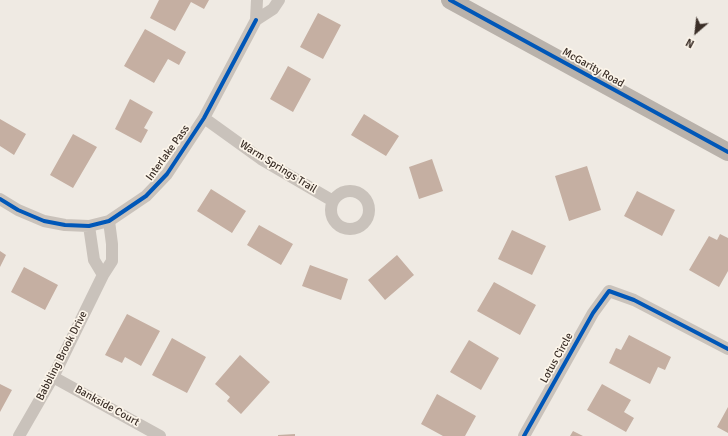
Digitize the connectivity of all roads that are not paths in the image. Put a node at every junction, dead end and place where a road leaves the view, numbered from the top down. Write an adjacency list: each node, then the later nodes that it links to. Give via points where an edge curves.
1 (257, 0): 4 (street, Interlake Pass)
2 (279, 0): 4 (street, Interlake Pass, via 273,9)
3 (450, 0): 6 (street, McGarity Road)
4 (256, 20): 5 (street, Interlake Pass)
5 (204, 118): 8 (street, Warm Springs Trail, via 261,159); 9 (street, Interlake Pass, via 159,183 146,196)
6 (728, 152)
7 (0, 200): 10 (street, Interlake Pass, via 44,221)
8 (333, 201)
9 (110, 221): 10 (street, Interlake Pass); 11 (street, Babbling Brook Drive, via 112,261)
10 (90, 226): 11 (street, via 94,260)
11 (103, 274): 13 (street, Babbling Brook Drive)
12 (728, 349): 16 (street, Lotus Circle, via 634,300 609,291 593,313)
13 (53, 377): 14 (street, Babbling Brook Drive); 15 (street, Bankside Court)
14 (18, 436)
15 (160, 436)
16 (524, 436)

